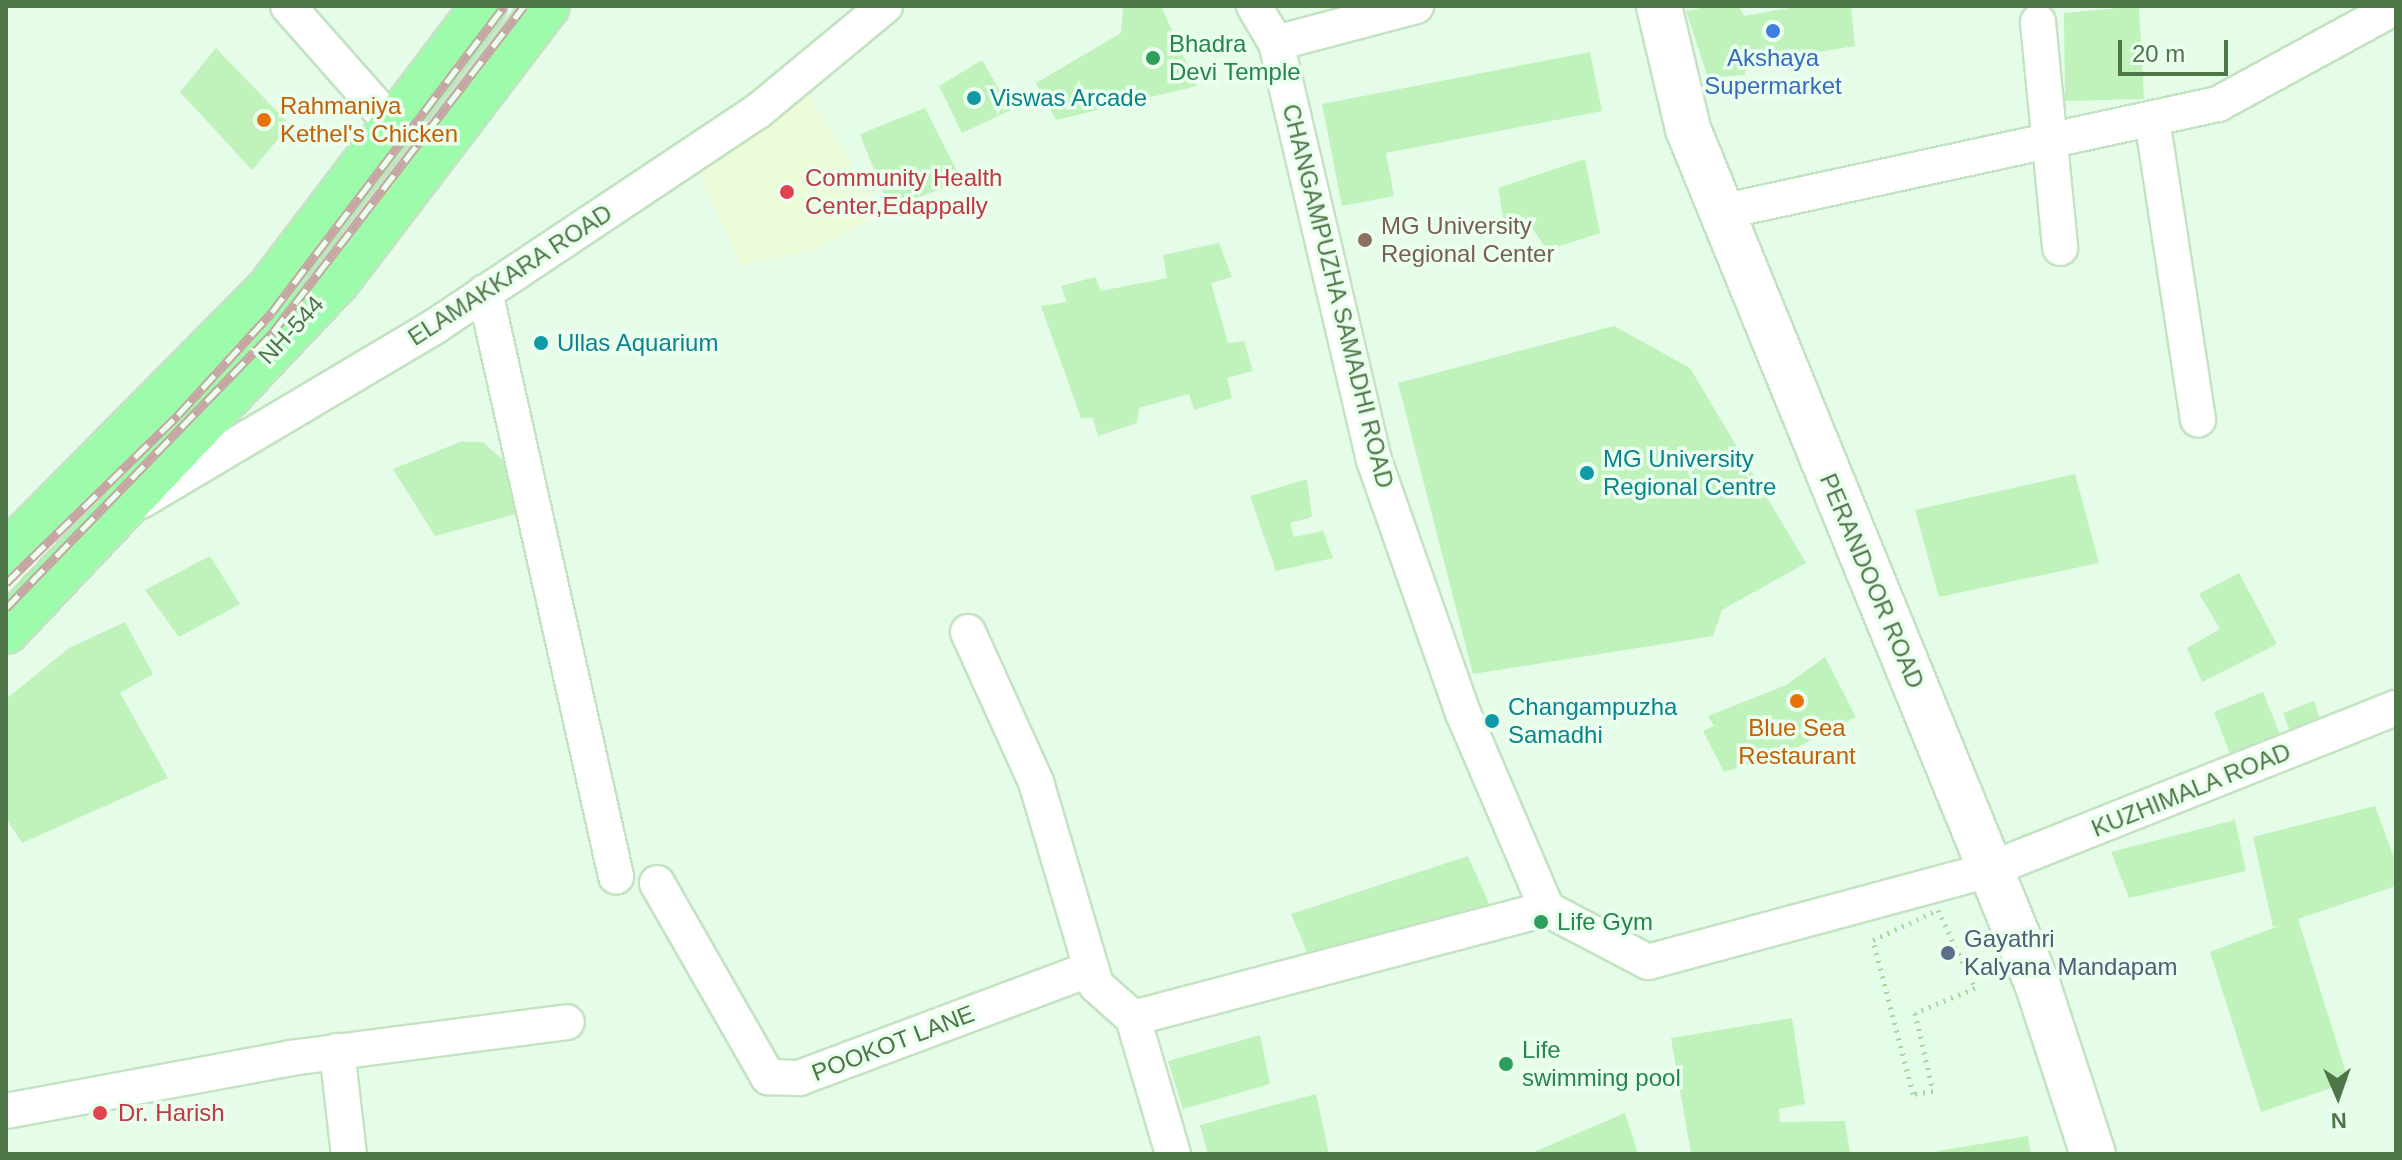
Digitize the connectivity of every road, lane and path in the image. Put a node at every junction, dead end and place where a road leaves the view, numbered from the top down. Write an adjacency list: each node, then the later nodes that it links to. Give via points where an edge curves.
1 (288, 6): 12 (street)
2 (484, 6): 12 (main road, NH-544)
3 (547, 6): 19 (main road, NH-544, via 338,280)
4 (885, 6): 16 (street, ELAMAKKARA ROAD, via 758,111)
5 (1254, 6): 10 (street, CHANGAMPUZHA SAMADHI ROAD)
6 (1416, 6): 10 (street)
7 (1659, 6): 14 (main road, PERANDOOR ROAD, via 1688,129)
8 (2396, 7): 11 (street, via 2218,104)
9 (2038, 22): 13 (street)
10 (1276, 43): 27 (street, CHANGAMPUZHA SAMADHI ROAD, via 1374,460 1463,713)
11 (2152, 119): 13 (street); 17 (street)
12 (391, 123): 18 (main road, NH-544, via 270,288)
13 (2049, 141): 14 (street); 15 (street)
14 (1721, 212): 24 (main road, PERANDOOR ROAD)
15 (2060, 248)
16 (485, 292): 19 (street, ELAMAKKARA ROAD); 25 (street)
17 (2198, 419)
18 (72, 486): 19 (main road); 20 (main road, NH-544)
19 (117, 516): 21 (main road, NH-544)
20 (6, 555)
21 (6, 631)
22 (968, 632): 28 (street, via 1036,782)
23 (2396, 708): 24 (street, KUZHIMALA ROAD)
24 (1986, 871): 27 (street, KUZHIMALA ROAD, via 1648,962); 36 (main road, PERANDOOR ROAD, via 2038,986)
25 (616, 876)
26 (657, 883): 28 (street, POOKOT LANE, via 768,1077 799,1078)
27 (1547, 909): 30 (street)
28 (1091, 969): 30 (street, via 1096,985)
29 (1975, 988): 29 (path, via 1915,1013 1933,1091 1913,1094 1873,940 1938,910)
30 (1133, 1018): 35 (street)
31 (567, 1022): 32 (street)
32 (337, 1051): 33 (street); 34 (street)
33 (6, 1111)
34 (349, 1154)
35 (1173, 1154)
36 (2093, 1154)

